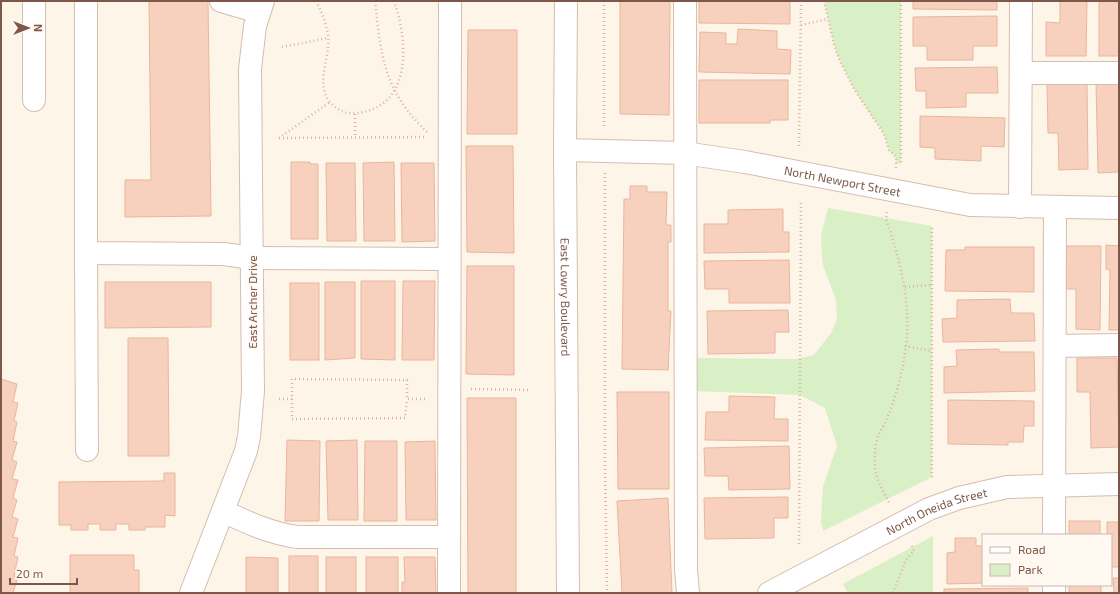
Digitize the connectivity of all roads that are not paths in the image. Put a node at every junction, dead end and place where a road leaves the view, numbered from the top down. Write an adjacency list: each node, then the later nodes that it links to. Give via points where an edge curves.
1 (34, 1): 11 (street)
2 (86, 1): 17 (street)
3 (221, 1): 8 (street)
4 (450, 1): 19 (street, via 441,137)
5 (566, 1): 12 (street, East Lowry Boulevard)
6 (685, 1): 13 (street)
7 (1021, 1): 9 (street)
8 (261, 6): 18 (street, East Archer Drive, via 255,26 250,69)
9 (1021, 73): 10 (street); 14 (street)
10 (1119, 73)
11 (34, 100)
12 (565, 150): 13 (street, North Newport Street); 30 (street, East Lowry Boulevard)
13 (684, 153): 14 (street, North Newport Street, via 745,162 952,203); 31 (street)
14 (1020, 207): 15 (street, North Newport Street)
15 (1055, 208): 16 (street, North Newport Street); 20 (street)
16 (1119, 208)
17 (86, 253): 18 (street, via 224,254); 22 (street)
18 (252, 258): 19 (street); 25 (street, East Archer Drive, via 252,418 246,451)
19 (449, 259): 27 (street)
20 (1055, 346): 21 (street); 23 (street)
21 (1119, 346)
22 (87, 450)
23 (1055, 484): 24 (street, North Oneida Street); 26 (street); 32 (street, North Oneida Street, via 984,491 929,509)
24 (1119, 484)
25 (222, 511): 27 (street, via 276,534 297,537); 28 (street, East Archer Drive)
26 (1054, 534)
27 (449, 537): 29 (street)
28 (191, 593)
29 (449, 593)
30 (568, 593)
31 (688, 593)
32 (769, 593)

